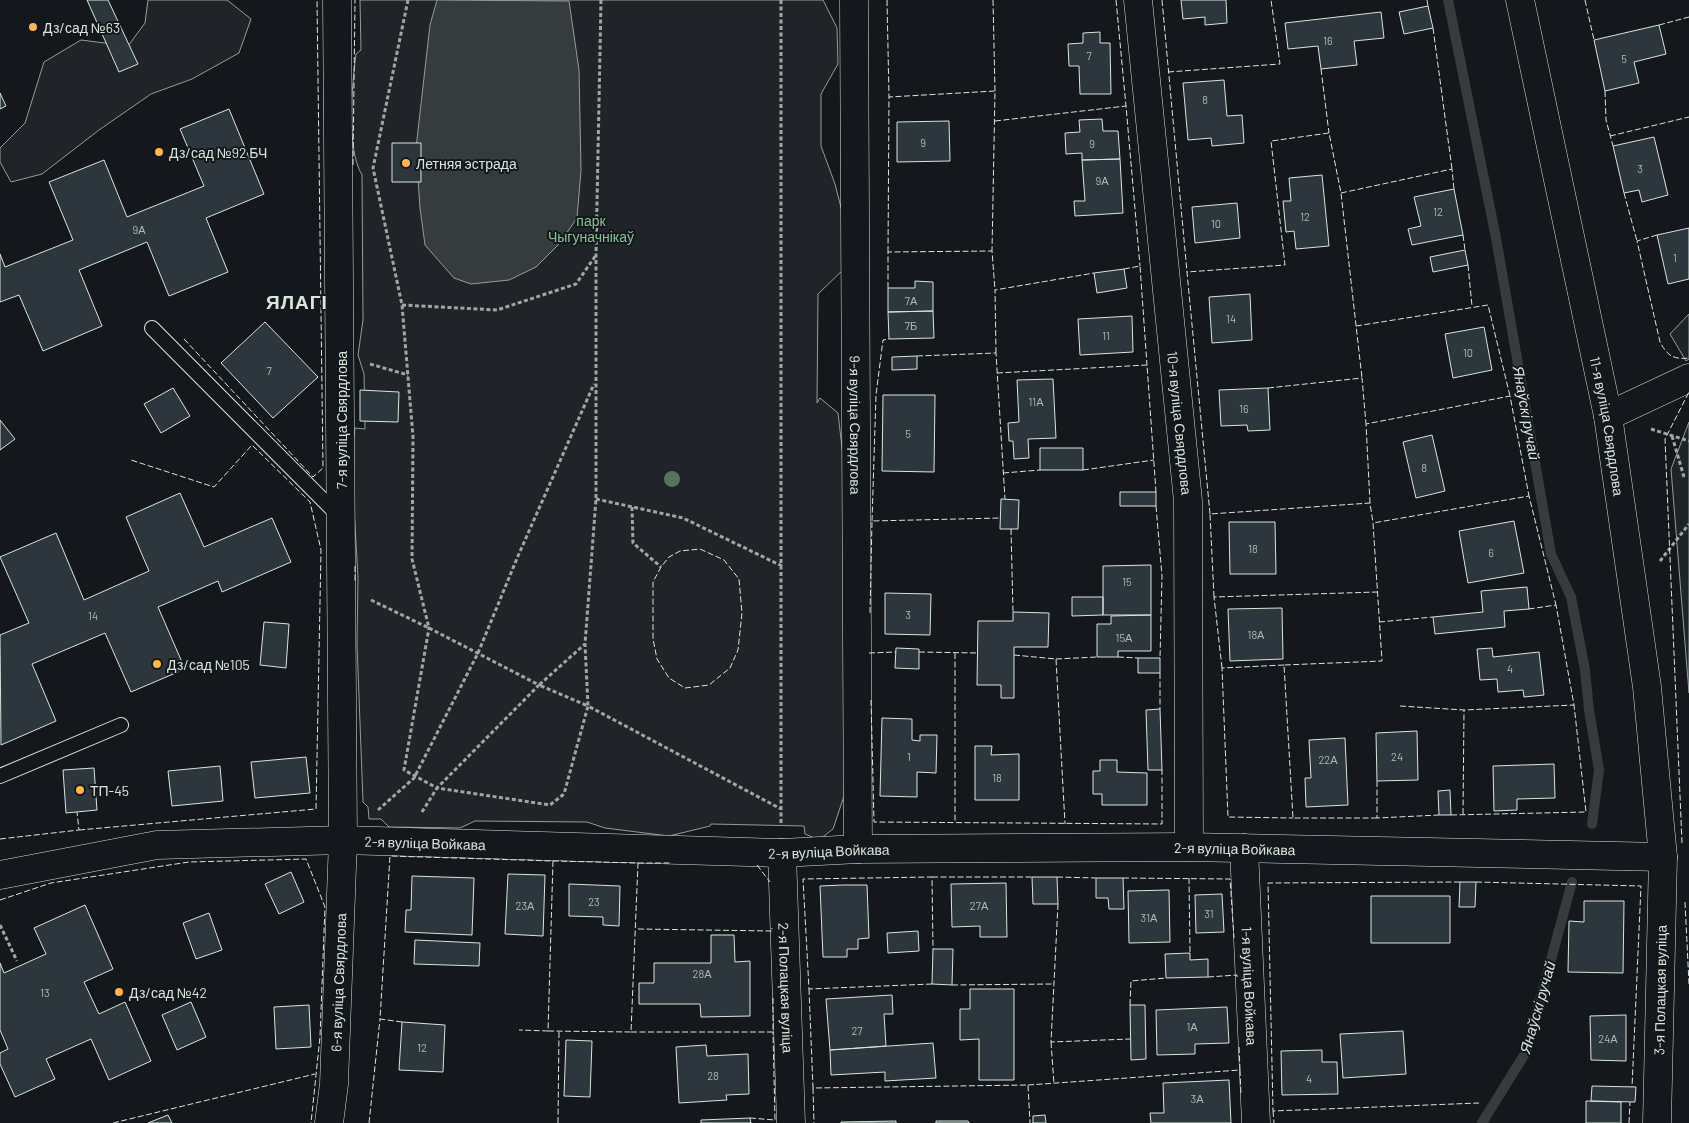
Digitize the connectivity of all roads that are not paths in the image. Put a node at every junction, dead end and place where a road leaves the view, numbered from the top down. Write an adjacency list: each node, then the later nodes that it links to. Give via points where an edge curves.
1 (337, 0): 8 (street, 7-я вуліца Свярдлова)
2 (854, 0): 14 (street, 9-я вуліца Свярдлова)
3 (1138, 0): 12 (street, 10-я вуліца Свярдлова, via 1188,501)
4 (1520, 0): 7 (street, 11-я вуліца Свярдлова)
5 (152, 328): 8 (lane)
6 (1689, 378): 7 (street)
7 (1608, 416): 16 (street, 11-я вуліца Свярдлова, via 1647,688)
8 (342, 518): 11 (street, 7-я вуліца Свярдлова)
9 (120, 725): 10 (lane)
10 (0, 776)
11 (343, 840): 15 (street, 2-я вуліца Войкава); 17 (street, 2-я вуліца Войкава, via 157,845); 18 (street, 6-я вуліца Свярдлова)
12 (1189, 846): 13 (street, 2-я вуліца Войкава); 14 (street, 2-я вуліца Войкава)
13 (1244, 848): 16 (street, 2-я вуліца Войкава); 20 (street, 1-я вуліца Войкава)
14 (858, 849): 15 (street, 2-я вуліца Войкава)
15 (782, 853): 19 (street, 2-я Полацкая вуліца)
16 (1663, 857): 21 (street, 3-я Полацкая вуліца)
17 (0, 875)
18 (330, 1123)
19 (791, 1123)
20 (1256, 1123)
21 (1657, 1123)

